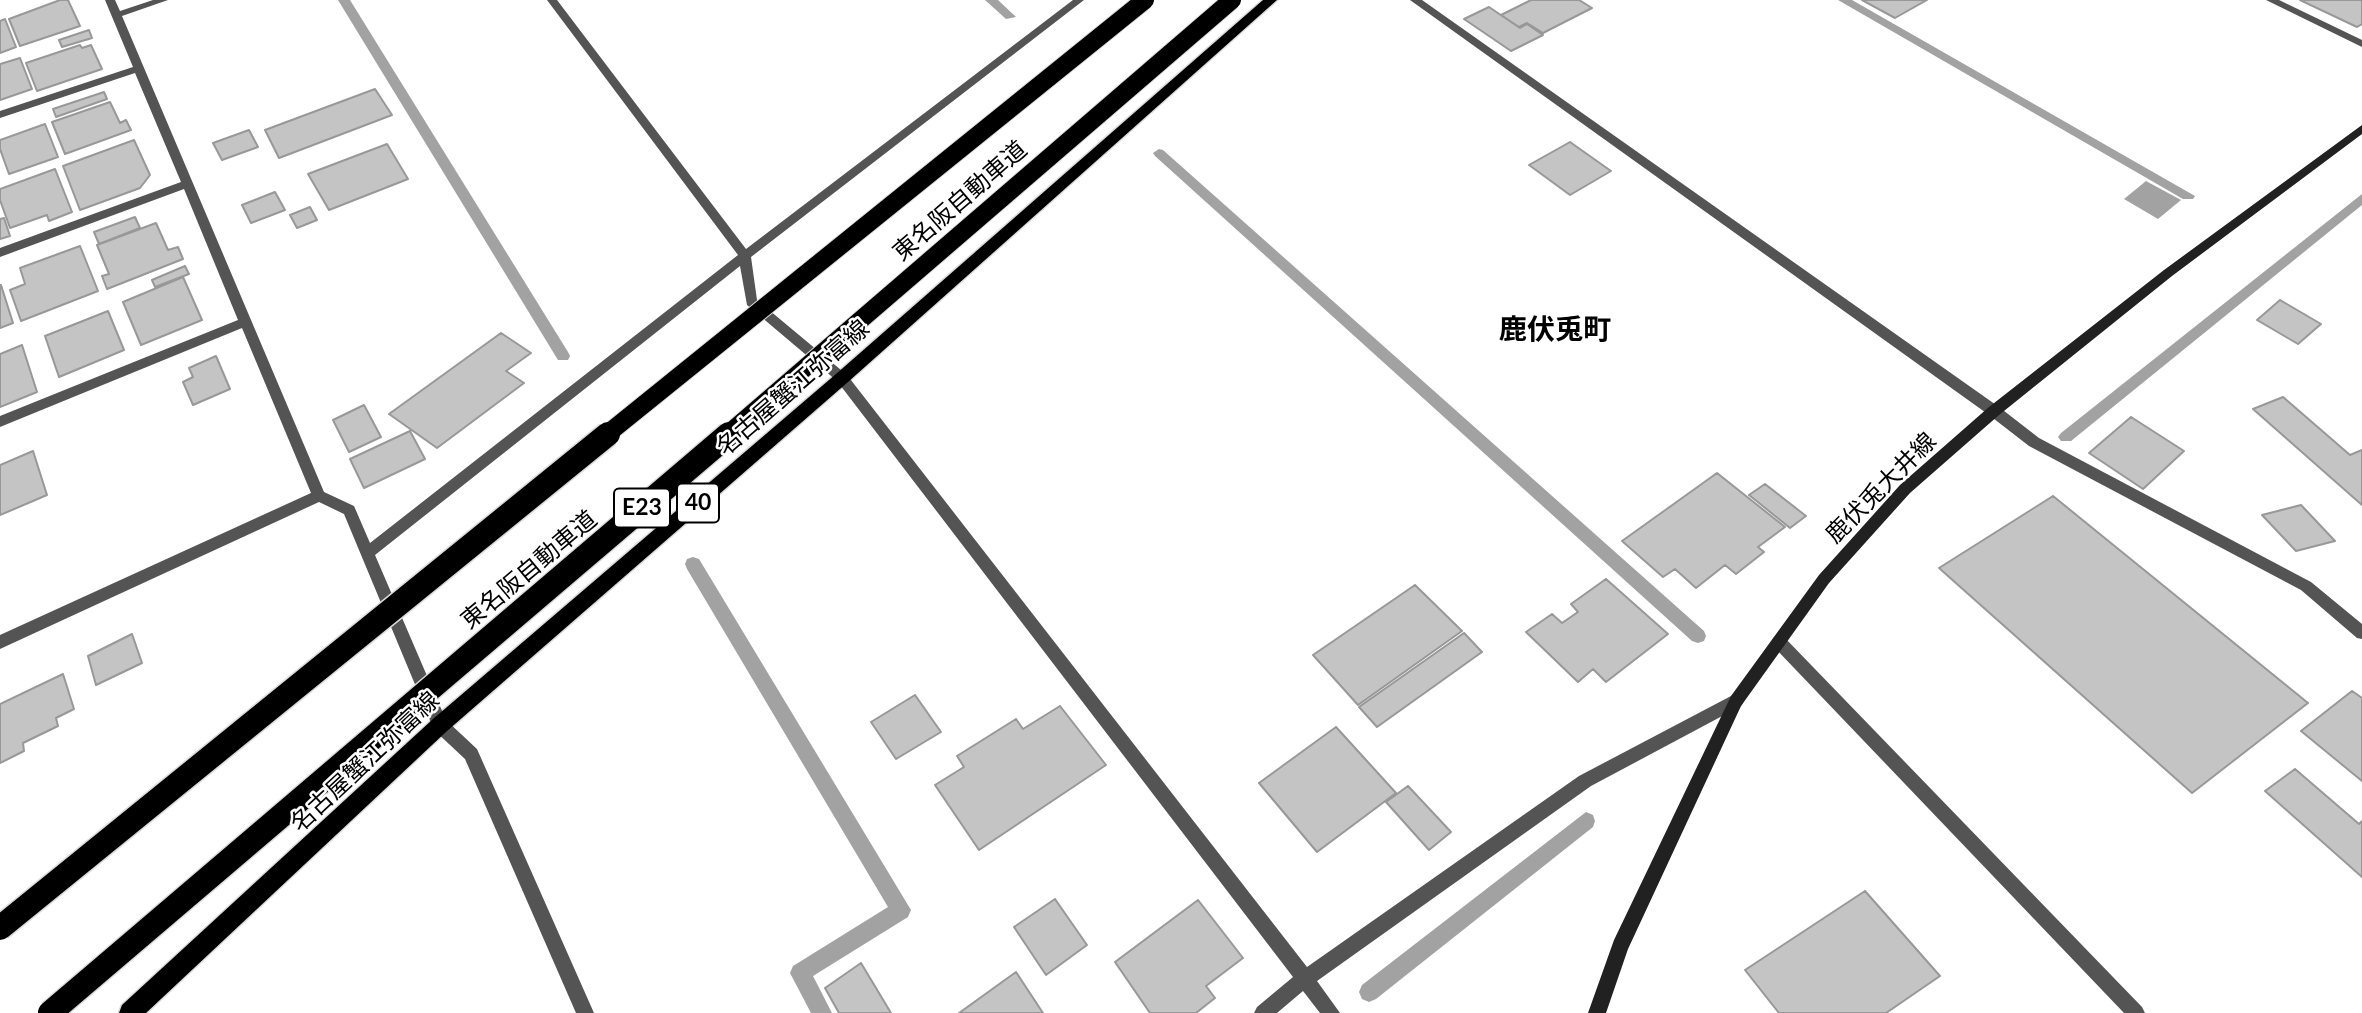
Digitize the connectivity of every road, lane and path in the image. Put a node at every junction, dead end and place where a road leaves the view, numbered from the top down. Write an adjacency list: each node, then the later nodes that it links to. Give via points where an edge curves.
1 (110, 0): 10 (street)
2 (163, 0): 10 (street)
3 (552, 0): 17 (street)
4 (1079, 0): 17 (street)
5 (1145, 0): 29 (highway, 東名阪自動車道, bridge)
6 (1232, 0): 31 (highway, 東名阪自動車道 / E23, bridge)
7 (1271, 0): 19 (main road, 名古屋蟹江弥富線 / 40)
8 (1415, 0): 20 (street)
9 (2271, 0): 11 (street)
10 (116, 15): 12 (street)
11 (2362, 44)
12 (139, 68): 13 (street); 15 (street)
13 (0, 115)
14 (2362, 130): 20 (main road, 鹿伏兎大井線, via 2168,273)
15 (187, 184): 16 (street); 18 (street)
16 (0, 253)
17 (745, 256): 19 (street, via 751,302); 23 (street)
18 (245, 321): 21 (street); 22 (street)
19 (842, 378): 28 (main road, 名古屋蟹江弥富線 / 40); 30 (street)
20 (1994, 411): 24 (street, via 2034,442 2306,586); 26 (main road, 鹿伏兎大井線, via 1905,489 1824,579)
21 (0, 422)
22 (319, 496): 23 (street, via 349,510); 25 (street)
23 (367, 553): 28 (street)
24 (2362, 633)
25 (0, 642)
26 (1779, 642): 27 (main road, 鹿伏兎大井線); 37 (street)
27 (1736, 702): 30 (street, via 1585,781); 36 (main road, 鹿伏兎大井線, via 1620,946)
28 (440, 725): 32 (main road, 名古屋蟹江弥富線 / 40); 33 (street, via 471,754)
29 (0, 928)
30 (1306, 978): 34 (street); 35 (street)
31 (50, 1013)
32 (130, 1013)
33 (584, 1013)
34 (1262, 1013)
35 (1331, 1013)
36 (1597, 1013)
37 (2136, 1013)

